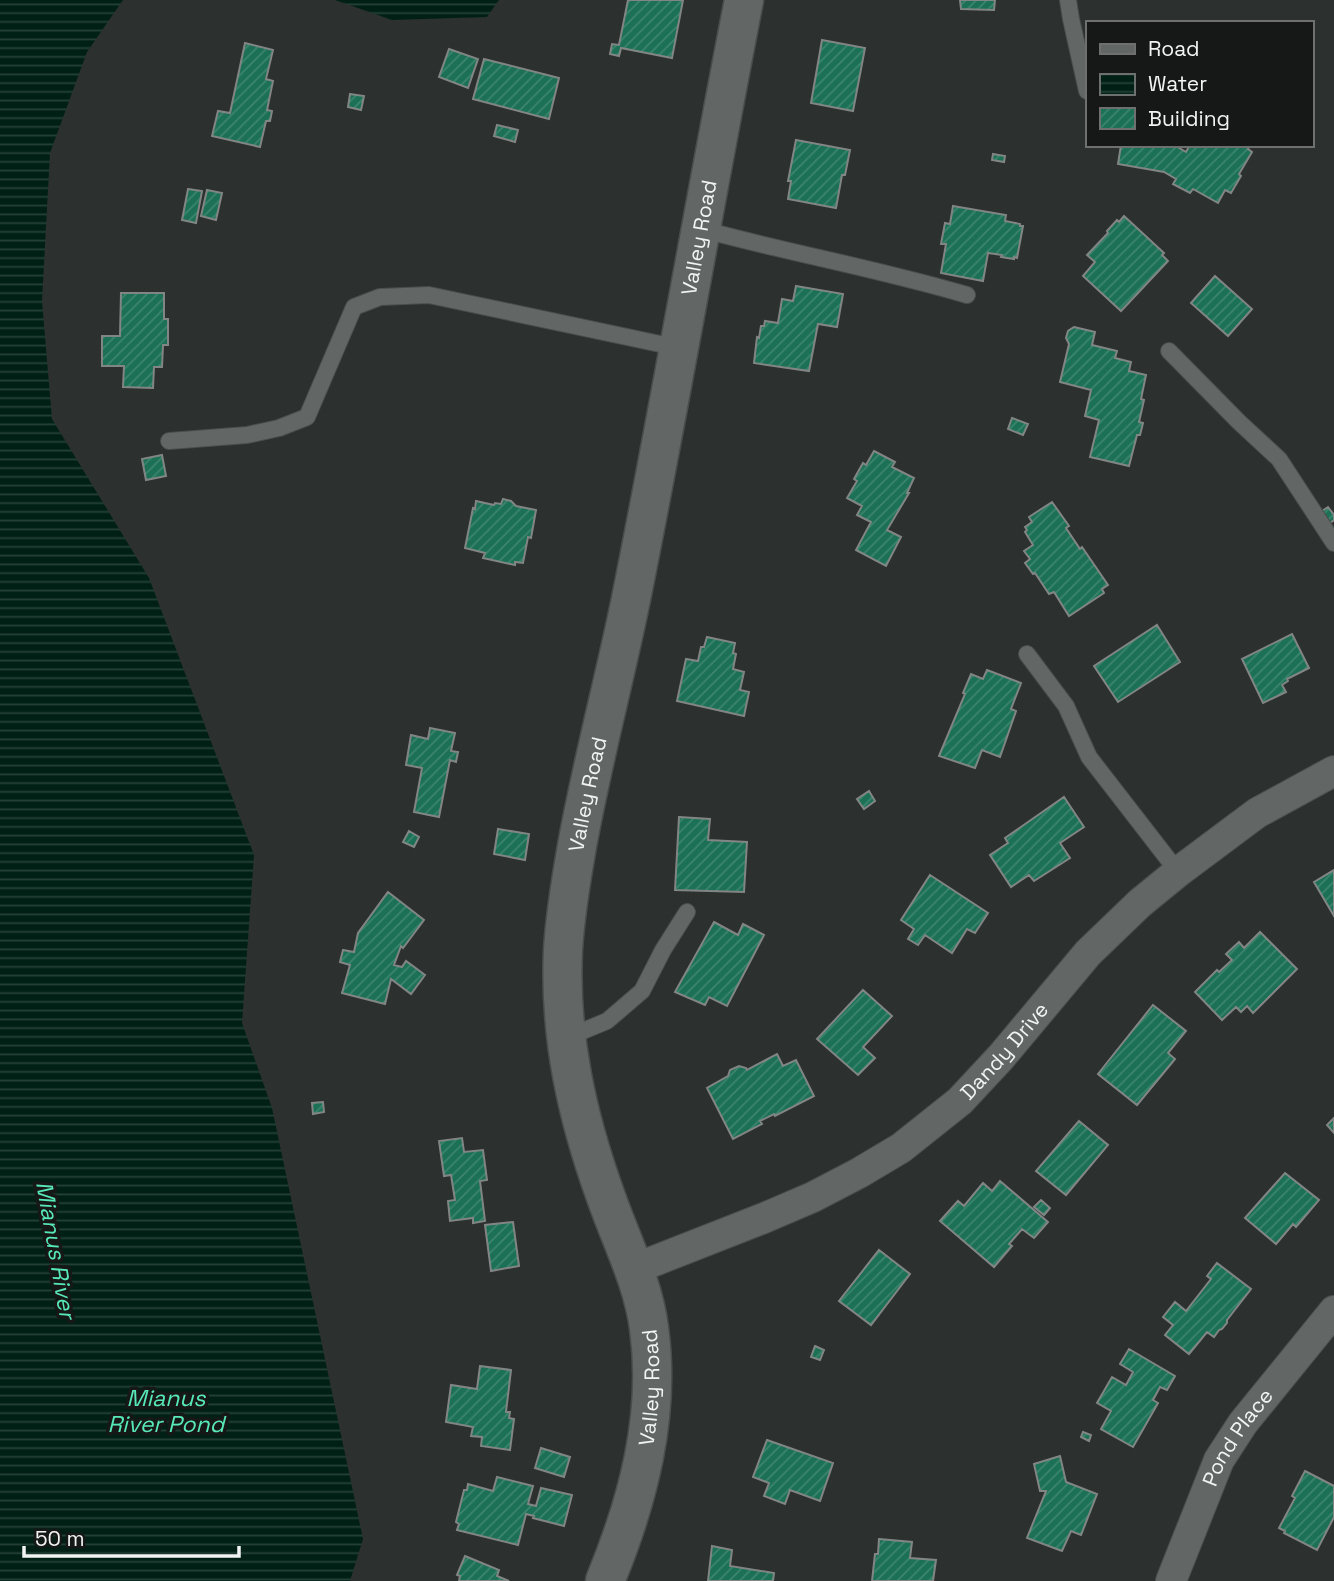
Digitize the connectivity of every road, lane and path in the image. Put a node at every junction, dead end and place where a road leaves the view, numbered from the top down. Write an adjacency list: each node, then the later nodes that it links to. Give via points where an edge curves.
1 (744, 0): 4 (main road, Valley Road)
2 (1068, 0): 3 (lane)
3 (1086, 87)
4 (701, 229): 5 (lane); 6 (main road, Valley Road)
5 (967, 295)
6 (679, 348): 8 (lane, via 429,295 380,297 354,307 307,417 247,435); 14 (main road, Valley Road, via 570,886 563,952)
7 (1169, 351): 9 (lane, via 1279,459)
8 (169, 441)
9 (1334, 543)
10 (1027, 654): 12 (lane, via 1066,706 1089,757)
11 (1334, 771): 12 (street, Dandy Drive, via 1256,813)
12 (1178, 872): 15 (street, Dandy Drive, via 1088,953 960,1101 901,1148 813,1197)
13 (687, 912): 14 (lane, via 642,991 607,1021)
14 (566, 1038): 15 (main road, Valley Road, via 585,1133)
15 (634, 1269): 17 (main road, Valley Road, via 649,1326 652,1400 636,1494)
16 (1334, 1311): 18 (street, Pond Place, via 1242,1423 1219,1460)
17 (605, 1581)
18 (1171, 1581)

